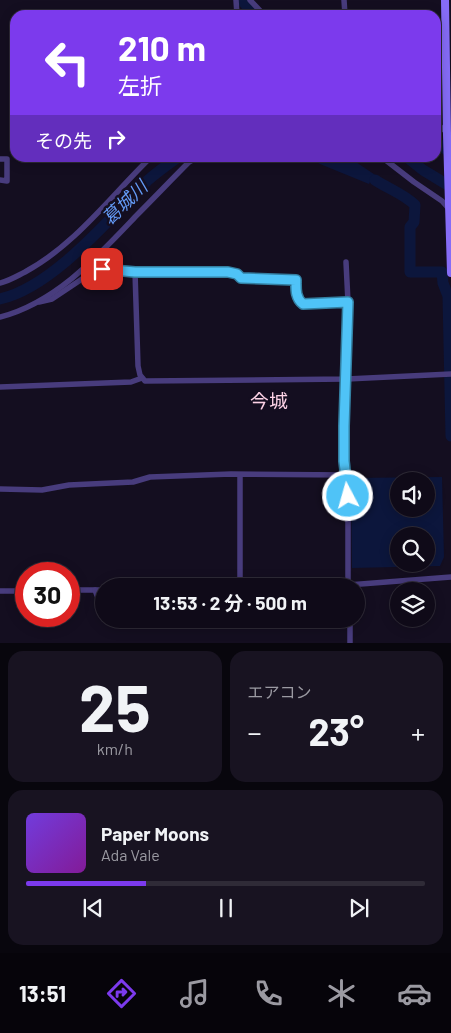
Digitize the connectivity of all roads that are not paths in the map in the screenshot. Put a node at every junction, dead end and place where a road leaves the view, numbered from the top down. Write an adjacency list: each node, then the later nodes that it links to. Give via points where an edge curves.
1 (250, 0): 3 (street)
2 (445, 0): 4 (street)
3 (259, 10)
4 (448, 134): 10 (street)
5 (0, 159): 9 (street, via 8,159 7,181)
6 (146, 162): 14 (street, via 73,238 34,267)
7 (189, 162): 15 (street, via 104,250)
8 (388, 162): 10 (street)
9 (0, 180)
10 (449, 207): 13 (street)
11 (346, 262): 16 (street)
12 (135, 272): 15 (street, via 102,269 52,299); 16 (street, via 228,272 241,278 296,280 297,297 303,304); 19 (street, via 138,366)
13 (451, 273)
14 (0, 283)
15 (40, 302): 17 (street)
16 (348, 302): 20 (street)
17 (0, 317)
18 (449, 374): 20 (street)
19 (142, 378): 20 (street, via 150,382); 21 (street, via 131,382)
20 (346, 379): 23 (street)
21 (0, 388)
22 (240, 475): 23 (street); 24 (street, via 150,478 42,490); 26 (street)
23 (346, 475): 27 (street)
24 (0, 489)
25 (451, 577): 28 (street)
26 (240, 578)
27 (348, 578)
28 (365, 585)
29 (80, 590): 30 (street)
30 (95, 590)
31 (0, 591): 32 (street)
32 (15, 591)
33 (350, 628): 34 (street)
34 (350, 643)

